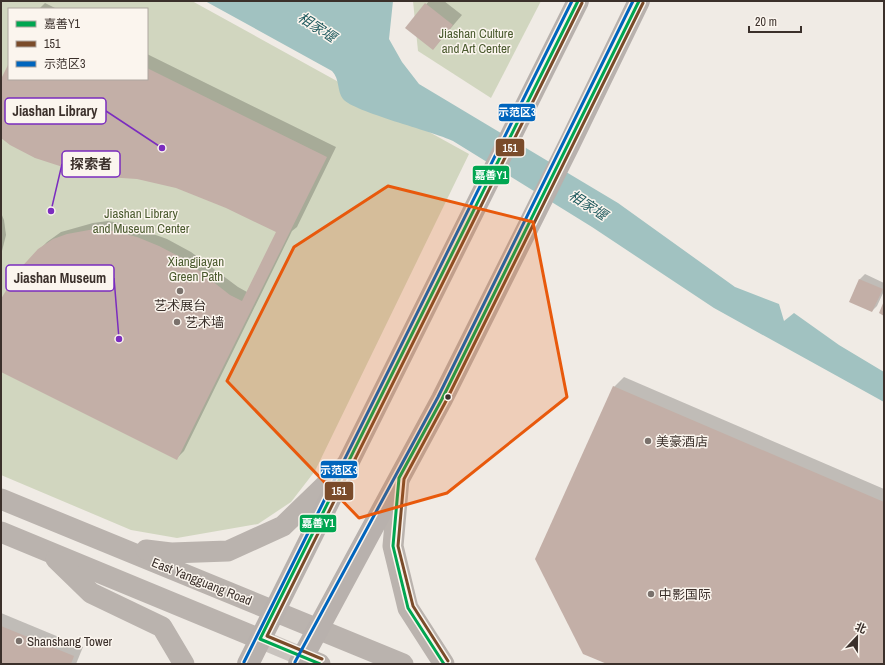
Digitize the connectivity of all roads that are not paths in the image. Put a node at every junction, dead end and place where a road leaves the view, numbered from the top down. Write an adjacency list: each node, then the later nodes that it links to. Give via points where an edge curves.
1 (578, 1): 3 (main road)
2 (639, 1): 4 (main road, via 442,399)
3 (348, 463): 7 (main road, via 283,526 228,551 171,553); 9 (main road)
4 (399, 478): 10 (main road); 16 (main road, via 393,546 408,608)
5 (1, 499): 7 (main road, East Yangguang Road)
6 (1, 532): 8 (main road)
7 (118, 546): 9 (main road, East Yangguang Road)
8 (48, 551): 11 (main road); 13 (main road, via 91,593 162,627)
9 (275, 610): 10 (main road, East Yangguang Road); 11 (main road)
10 (317, 629): 12 (main road); 15 (main road, East Yangguang Road)
11 (260, 639): 12 (street); 14 (main road)
12 (307, 662)
13 (184, 664)
14 (248, 664)
15 (403, 664)
16 (444, 664)

